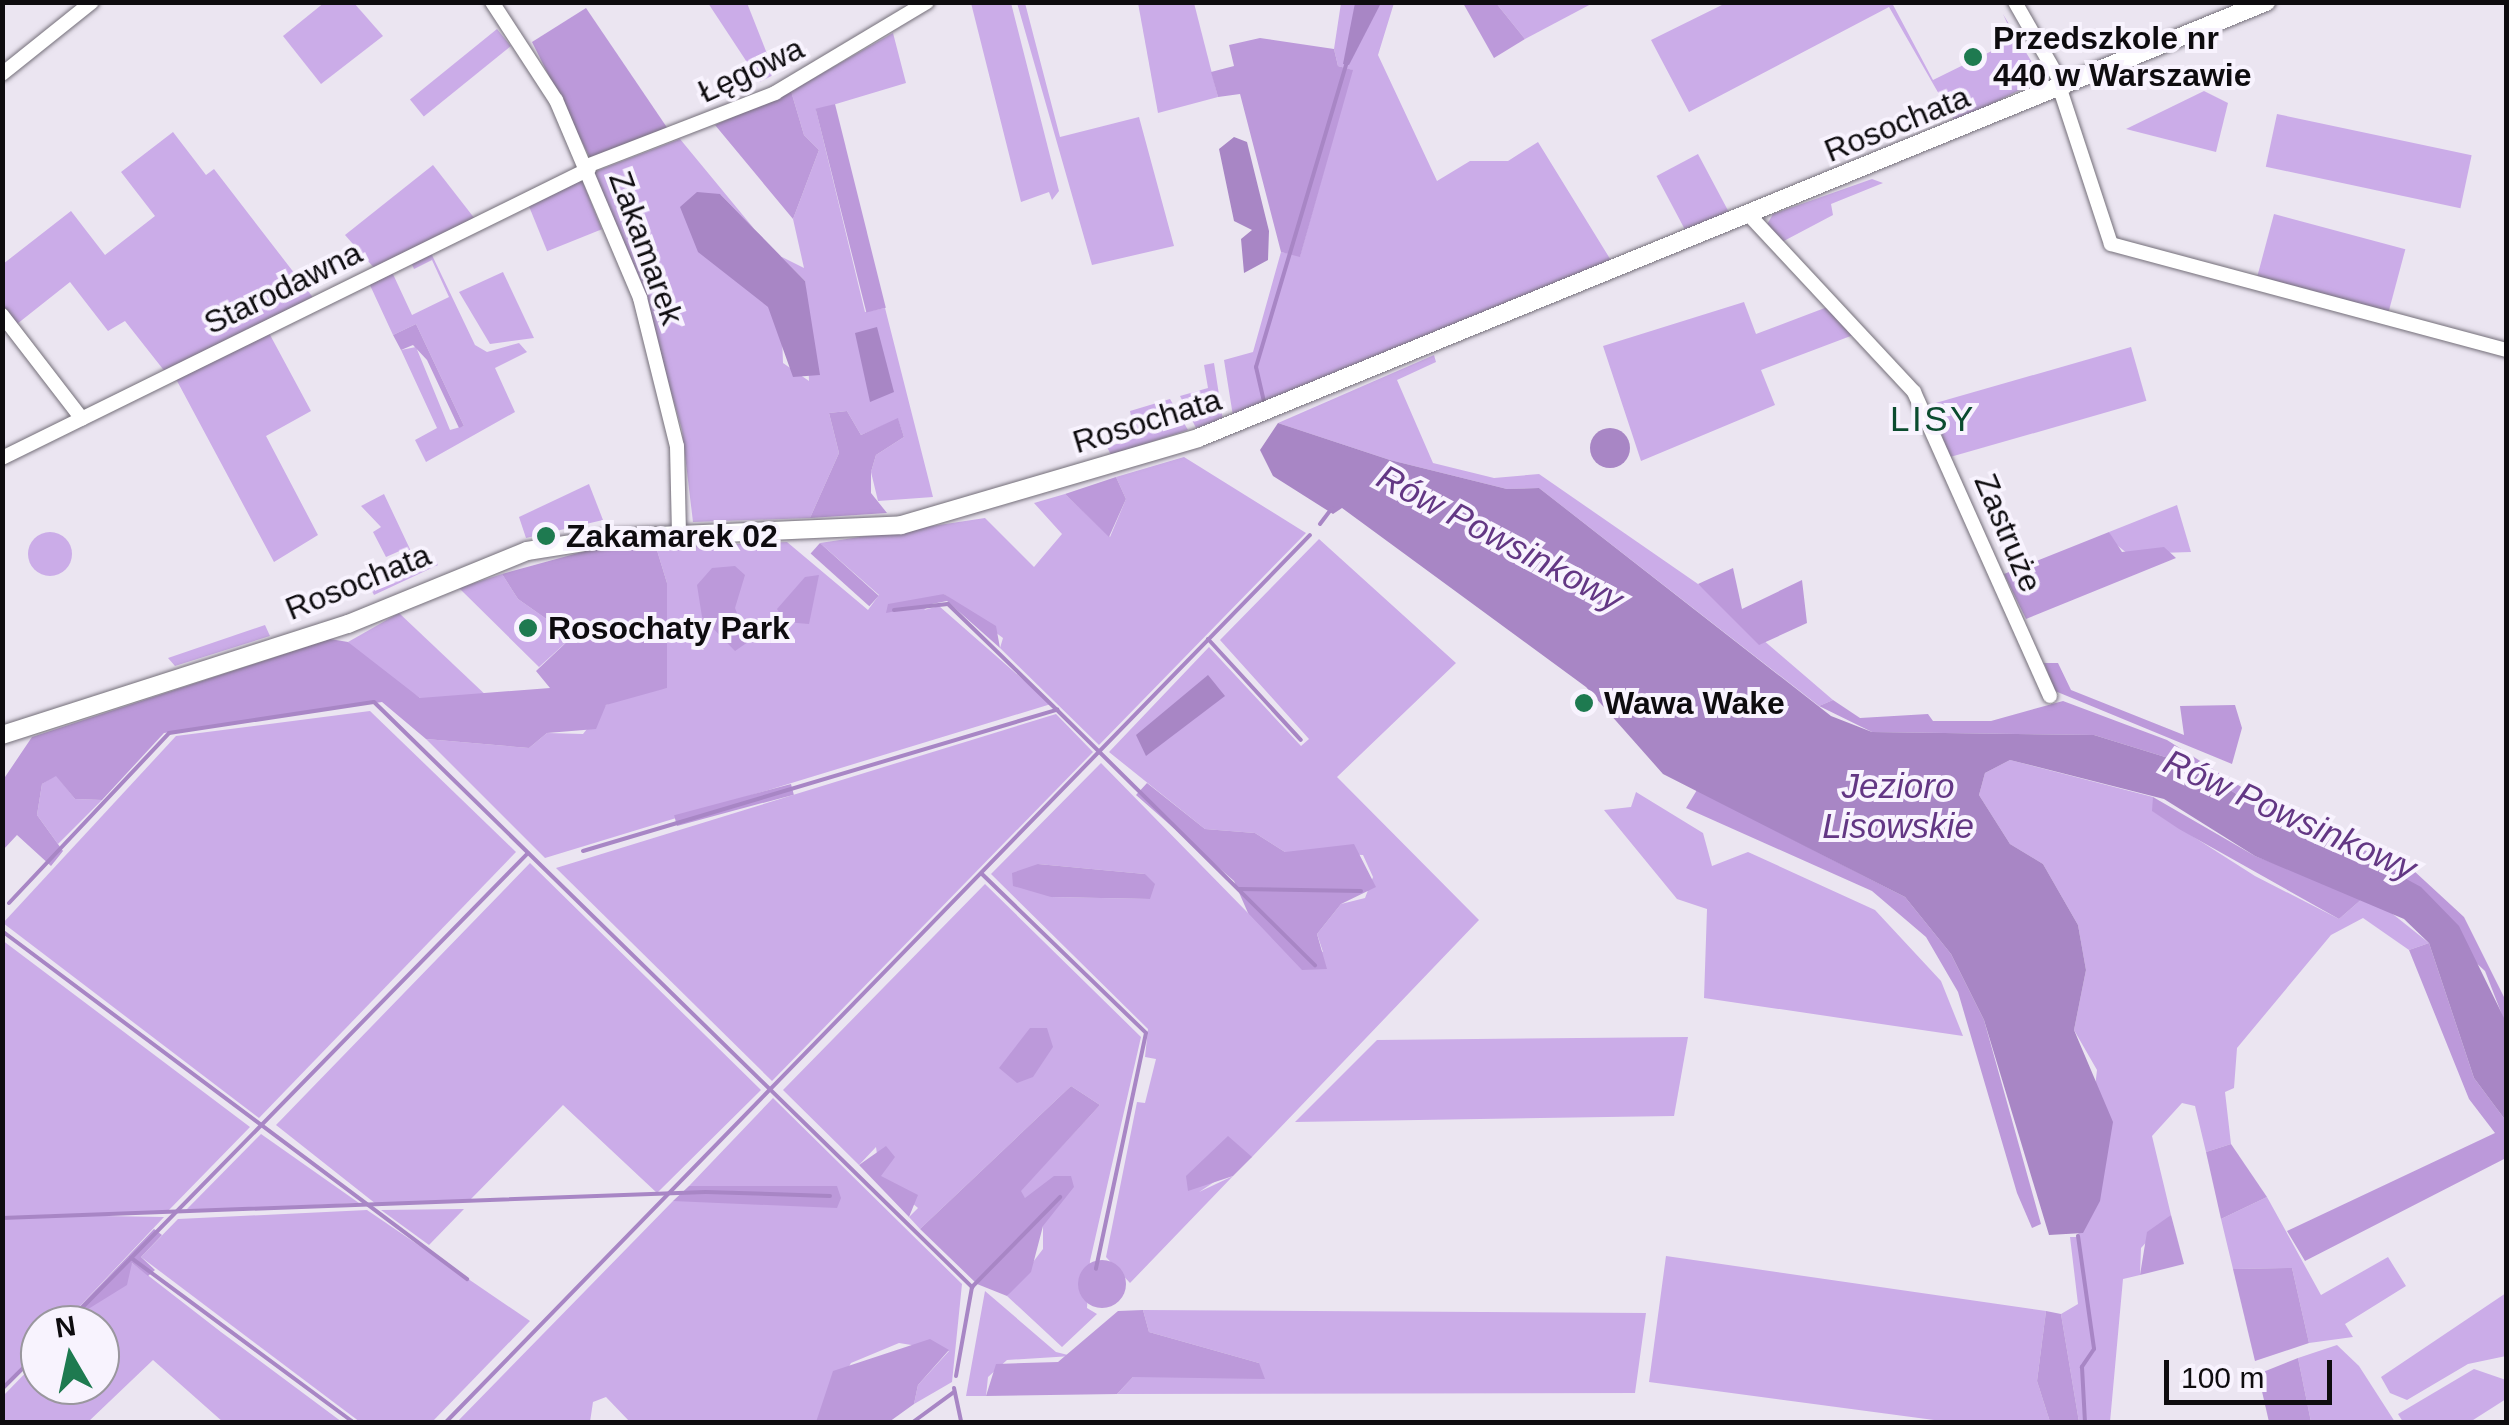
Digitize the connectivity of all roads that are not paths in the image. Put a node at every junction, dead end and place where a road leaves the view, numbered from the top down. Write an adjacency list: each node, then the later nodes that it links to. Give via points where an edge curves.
1 (92, 2): 6 (street)
2 (492, 2): 8 (street, Zakamarek, via 524,41)
3 (927, 2): 8 (street, Łęgowa, via 775,93)
4 (2015, 2): 7 (street)
5 (2266, 2): 7 (street, Rosochata)
6 (2, 74)
7 (2062, 88): 9 (street, Rosochata); 11 (street, via 2110,244)
8 (588, 168): 12 (street, Starodawna); 14 (street, Zakamarek, via 640,298 674,428)
9 (1751, 217): 14 (street, Rosochata, via 1253,419 901,525); 15 (street, Zastruże, via 1914,392)
10 (2, 315): 12 (street)
11 (2506, 350)
12 (82, 420): 13 (street, Starodawna)
13 (2, 458)
14 (678, 535): 16 (street, Rosochata, via 515,554 348,624)
15 (2050, 696)
16 (2, 734)

